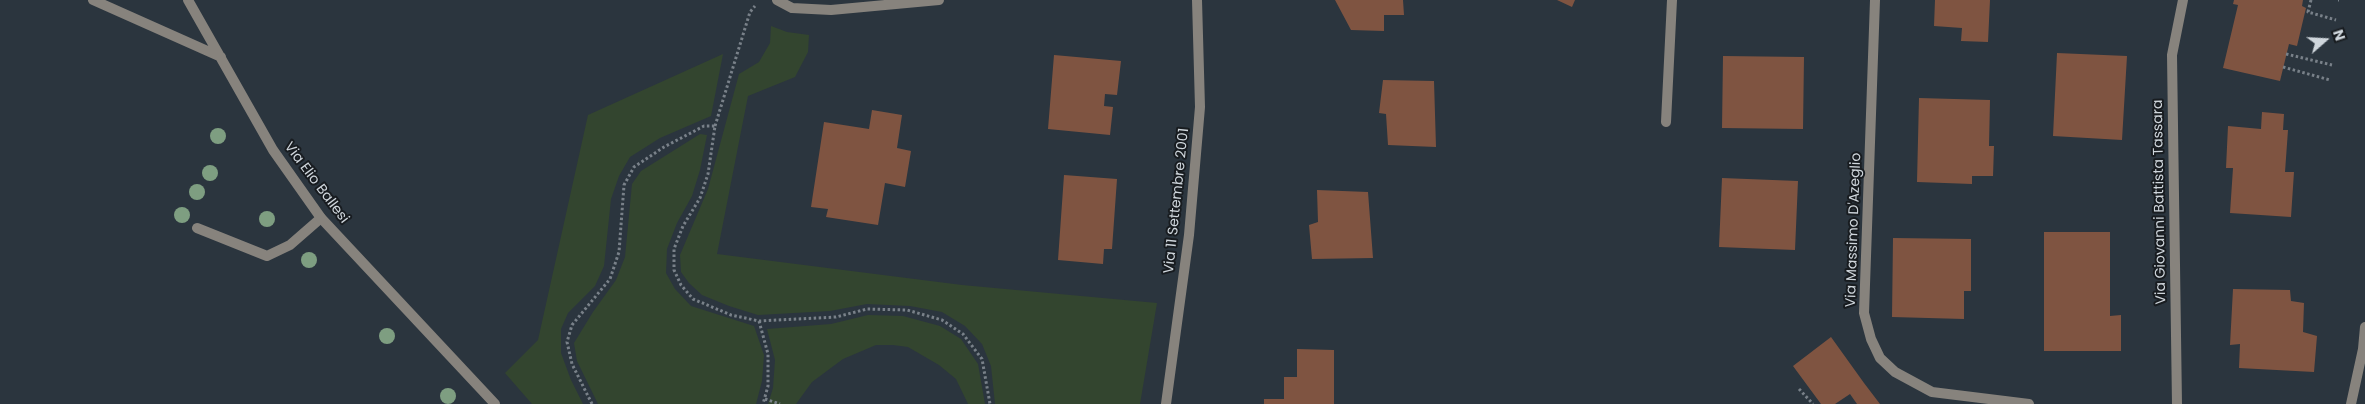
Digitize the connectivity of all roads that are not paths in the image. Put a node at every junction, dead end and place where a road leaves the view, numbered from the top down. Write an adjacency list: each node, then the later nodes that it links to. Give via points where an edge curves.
1 (94, 0): 9 (street)
2 (188, 0): 9 (street, Via Elio Ballesi)
3 (777, 0): 4 (street, via 792,8 832,10)
4 (939, 0)
5 (1197, 0): 15 (street, Via 11 Settembre 2001, via 1200,107 1189,235)
6 (1672, 0): 10 (street)
7 (1875, 0): 16 (street, Via Massimo D'Azeglio, via 1864,313 1871,339 1880,358 1895,372 1932,392)
8 (2182, 0): 17 (street, Via Giovanni Battista Tassara, via 2172,55)
9 (221, 57): 11 (street, Via Elio Ballesi, via 274,150)
10 (1666, 122)
11 (321, 218): 12 (street, via 290,245 266,256); 14 (street, Via Elio Ballesi)
12 (197, 228)
13 (2365, 327): 18 (street)
14 (495, 404)
15 (1166, 404)
16 (2029, 404)
17 (2177, 404)
18 (2351, 404)

